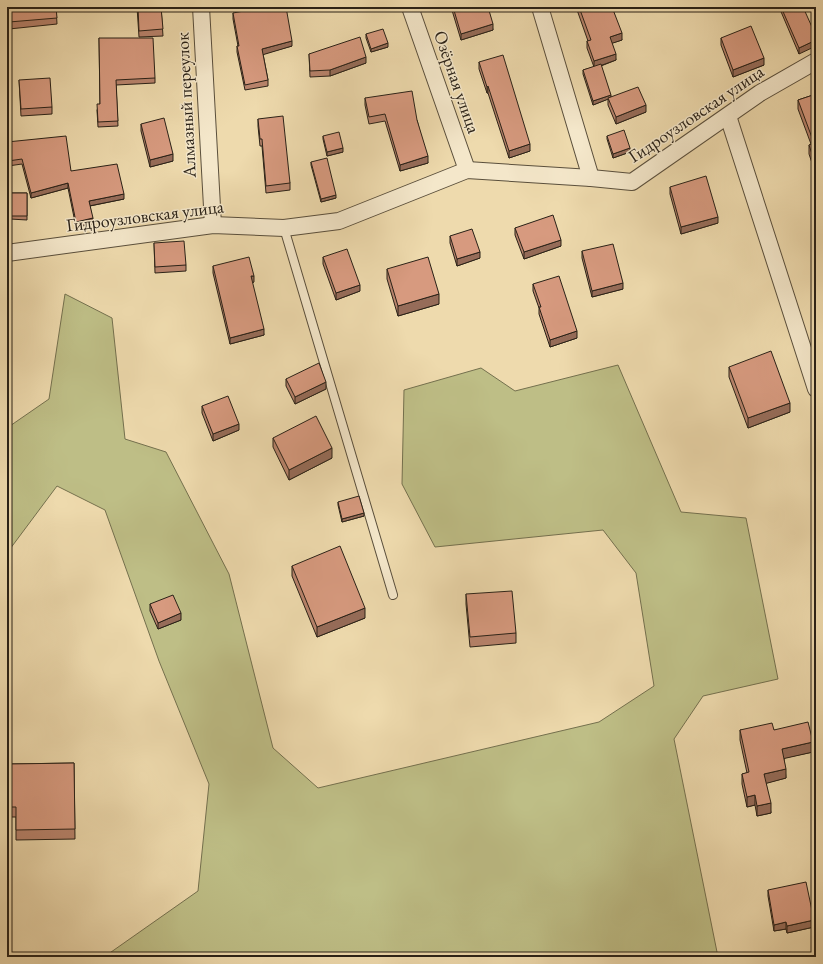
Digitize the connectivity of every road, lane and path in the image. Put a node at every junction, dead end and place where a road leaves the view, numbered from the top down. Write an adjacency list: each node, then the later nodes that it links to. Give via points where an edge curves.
1 (201, 7): 8 (street, Алмазный переулок)
2 (410, 7): 6 (street, Озёрная улица)
3 (540, 7): 7 (street)
4 (816, 61): 5 (street, Гидроузловская улица, via 760,93)
5 (728, 116): 7 (street, Гидроузловская улица, via 632,182); 11 (street)
6 (467, 170): 7 (street, Гидроузловская улица); 9 (street, Гидроузловская улица, via 339,221)
7 (591, 178)
8 (213, 225): 9 (street, Гидроузловская улица); 10 (street, Гидроузловская улица)
9 (284, 228): 12 (lane)
10 (7, 253)
11 (816, 389)
12 (392, 595)

